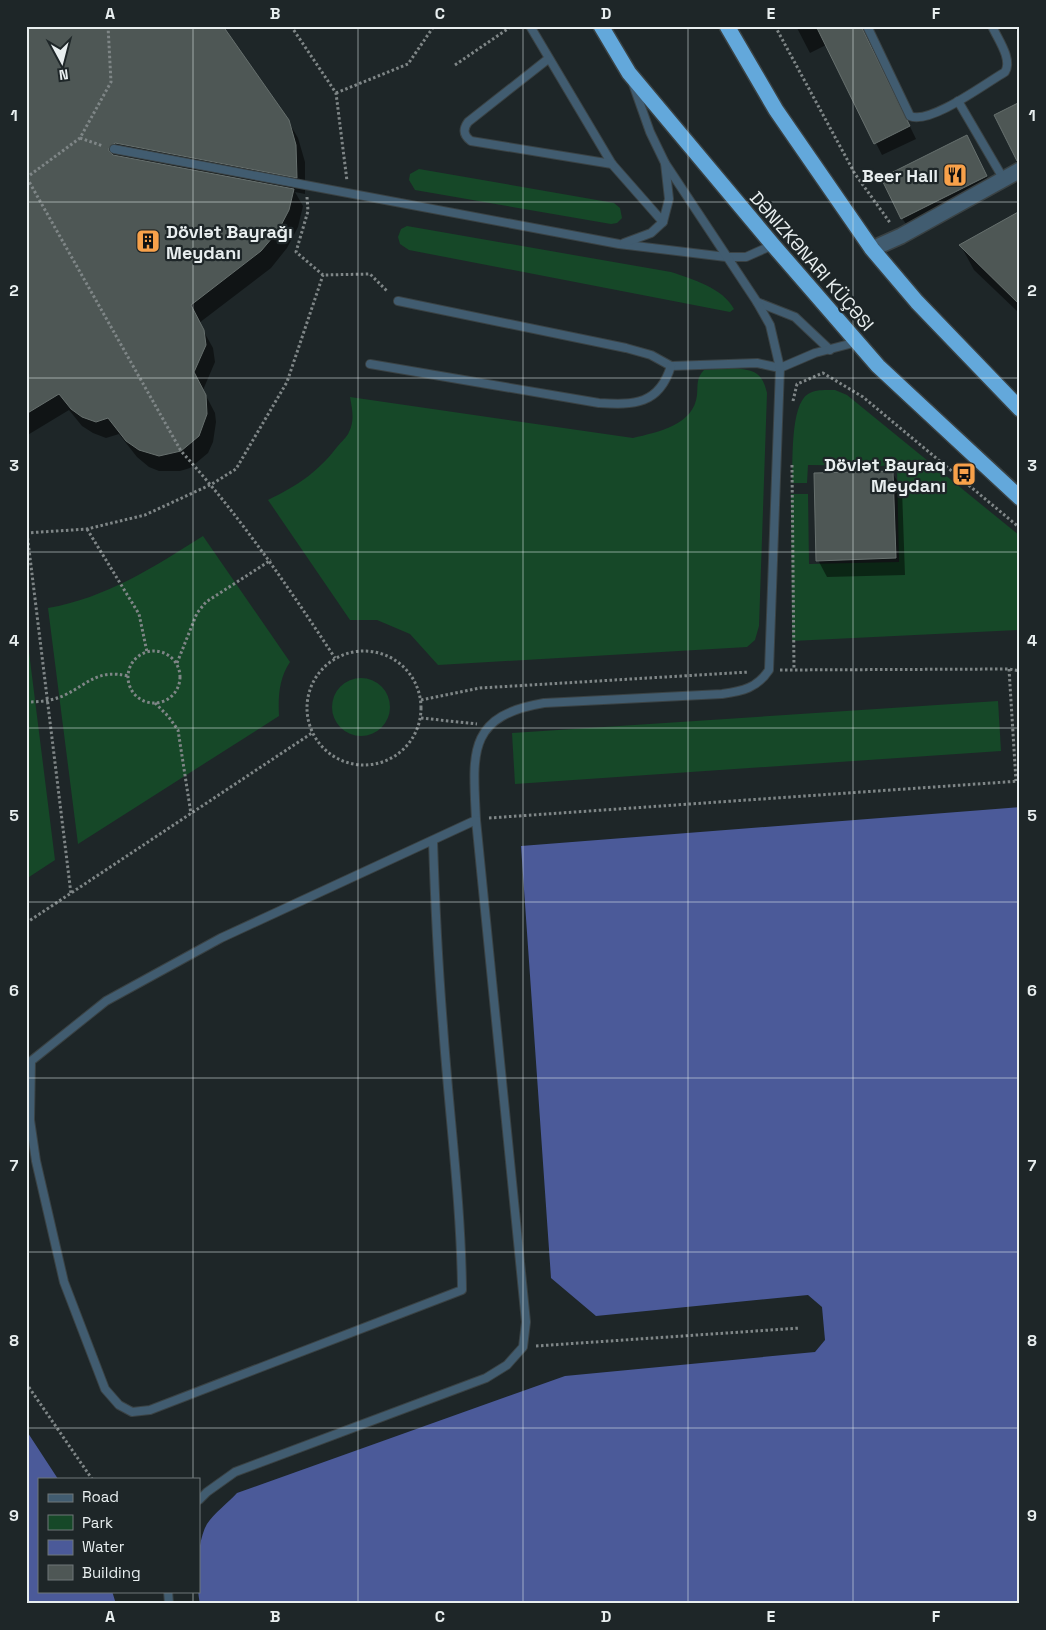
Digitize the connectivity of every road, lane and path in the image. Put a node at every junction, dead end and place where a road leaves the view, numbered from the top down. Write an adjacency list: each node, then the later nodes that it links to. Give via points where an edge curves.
1 (108, 26): 16 (path, via 111,82)
2 (291, 26): 14 (path)
3 (434, 26): 14 (path, via 408,64)
4 (530, 26): 11 (lane)
5 (601, 26): 13 (highway)
6 (726, 26): 29 (highway, via 776,110)
7 (775, 26): 26 (path, via 855,174)
8 (867, 26): 15 (lane, via 910,116 922,118)
9 (992, 26): 15 (lane, via 1008,67)
10 (509, 28): 12 (path)
11 (548, 59): 19 (lane); 19 (lane, via 468,122 464,134 471,141)
12 (455, 65)
13 (629, 73): 18 (lane); 28 (highway)
14 (336, 93): 23 (path)
15 (958, 102): 22 (lane)
16 (80, 138): 17 (path); 21 (path)
17 (114, 149): 27 (lane)
18 (665, 163): 25 (lane, via 669,199); 30 (lane)
19 (612, 164): 25 (lane)
20 (1020, 170): 22 (street)
21 (26, 178): 42 (path, via 181,451)
22 (1002, 178): 26 (street)
23 (347, 183)
24 (308, 211): 31 (path, via 296,252)
25 (664, 222): 27 (lane, via 651,234)
26 (901, 236): 29 (street)
27 (619, 244): 30 (lane)
28 (773, 245): 30 (lane, via 746,257); 34 (highway)
29 (872, 249): 40 (highway, via 917,302)
30 (726, 257): 33 (lane)
31 (323, 275): 32 (path, via 370,274); 42 (path, via 287,382 236,469)
32 (398, 301): 37 (lane, via 626,348 651,355)
33 (757, 302): 35 (lane, via 795,317); 38 (lane, via 770,325)
34 (857, 342): 35 (lane); 43 (highway, via 933,419)
35 (830, 350): 38 (lane)
36 (370, 364): 37 (lane, via 599,403 630,405 644,401 656,392 666,381)
37 (671, 366): 38 (lane, via 748,363)
38 (780, 368): 52 (lane)
39 (793, 404): 44 (path, via 797,384 823,373 863,397)
40 (1020, 409)
41 (792, 463): 53 (path)
42 (212, 484): 45 (path, via 145,515); 47 (path)
43 (1020, 498)
44 (1020, 528)
45 (87, 529): 46 (path); 48 (path, via 139,614)
46 (27, 533): 57 (path)
47 (271, 560): 49 (path); 50 (path, via 206,602 197,613)
48 (146, 652): 50 (path, via 163,652); 55 (path, via 133,661)
49 (334, 658): 56 (path, via 366,650 389,656 408,670 417,684); 62 (path, via 321,669 306,700)
50 (176, 663): 59 (path, via 181,677 176,692 170,698)
51 (1009, 669): 53 (path); 54 (path); 63 (path)
52 (770, 670): 53 (path); 56 (path, via 480,688); 61 (lane, via 761,683 744,691 544,703 520,707 500,716)
53 (794, 670)
54 (1020, 671)
55 (128, 676): 57 (path, via 99,676); 59 (path, via 133,692 146,702)
56 (421, 700): 60 (path)
57 (49, 701): 58 (path); 67 (path)
58 (26, 702)
59 (154, 703): 64 (path, via 178,730)
60 (421, 718): 61 (path, via 476,723); 62 (path, via 415,735 404,749 372,765 354,765 337,759 322,748)
61 (483, 730): 65 (lane, via 476,751)
62 (312, 733): 64 (path)
63 (1018, 781): 65 (path)
64 (191, 814): 67 (path)
65 (476, 820): 66 (lane); 70 (lane, via 526,1322)
66 (433, 841): 66 (lane, via 443,1028 462,1242 462,1290 150,1410 132,1412 119,1406 105,1389 64,1282 36,1161 30,1120 31,1061 106,1001 213,943)
67 (71, 894): 68 (path)
68 (26, 923)
69 (800, 1328): 70 (path)
70 (523, 1347): 73 (lane, via 507,1365 486,1378 235,1472)
71 (26, 1383): 72 (path)
72 (91, 1478)
73 (200, 1499)

